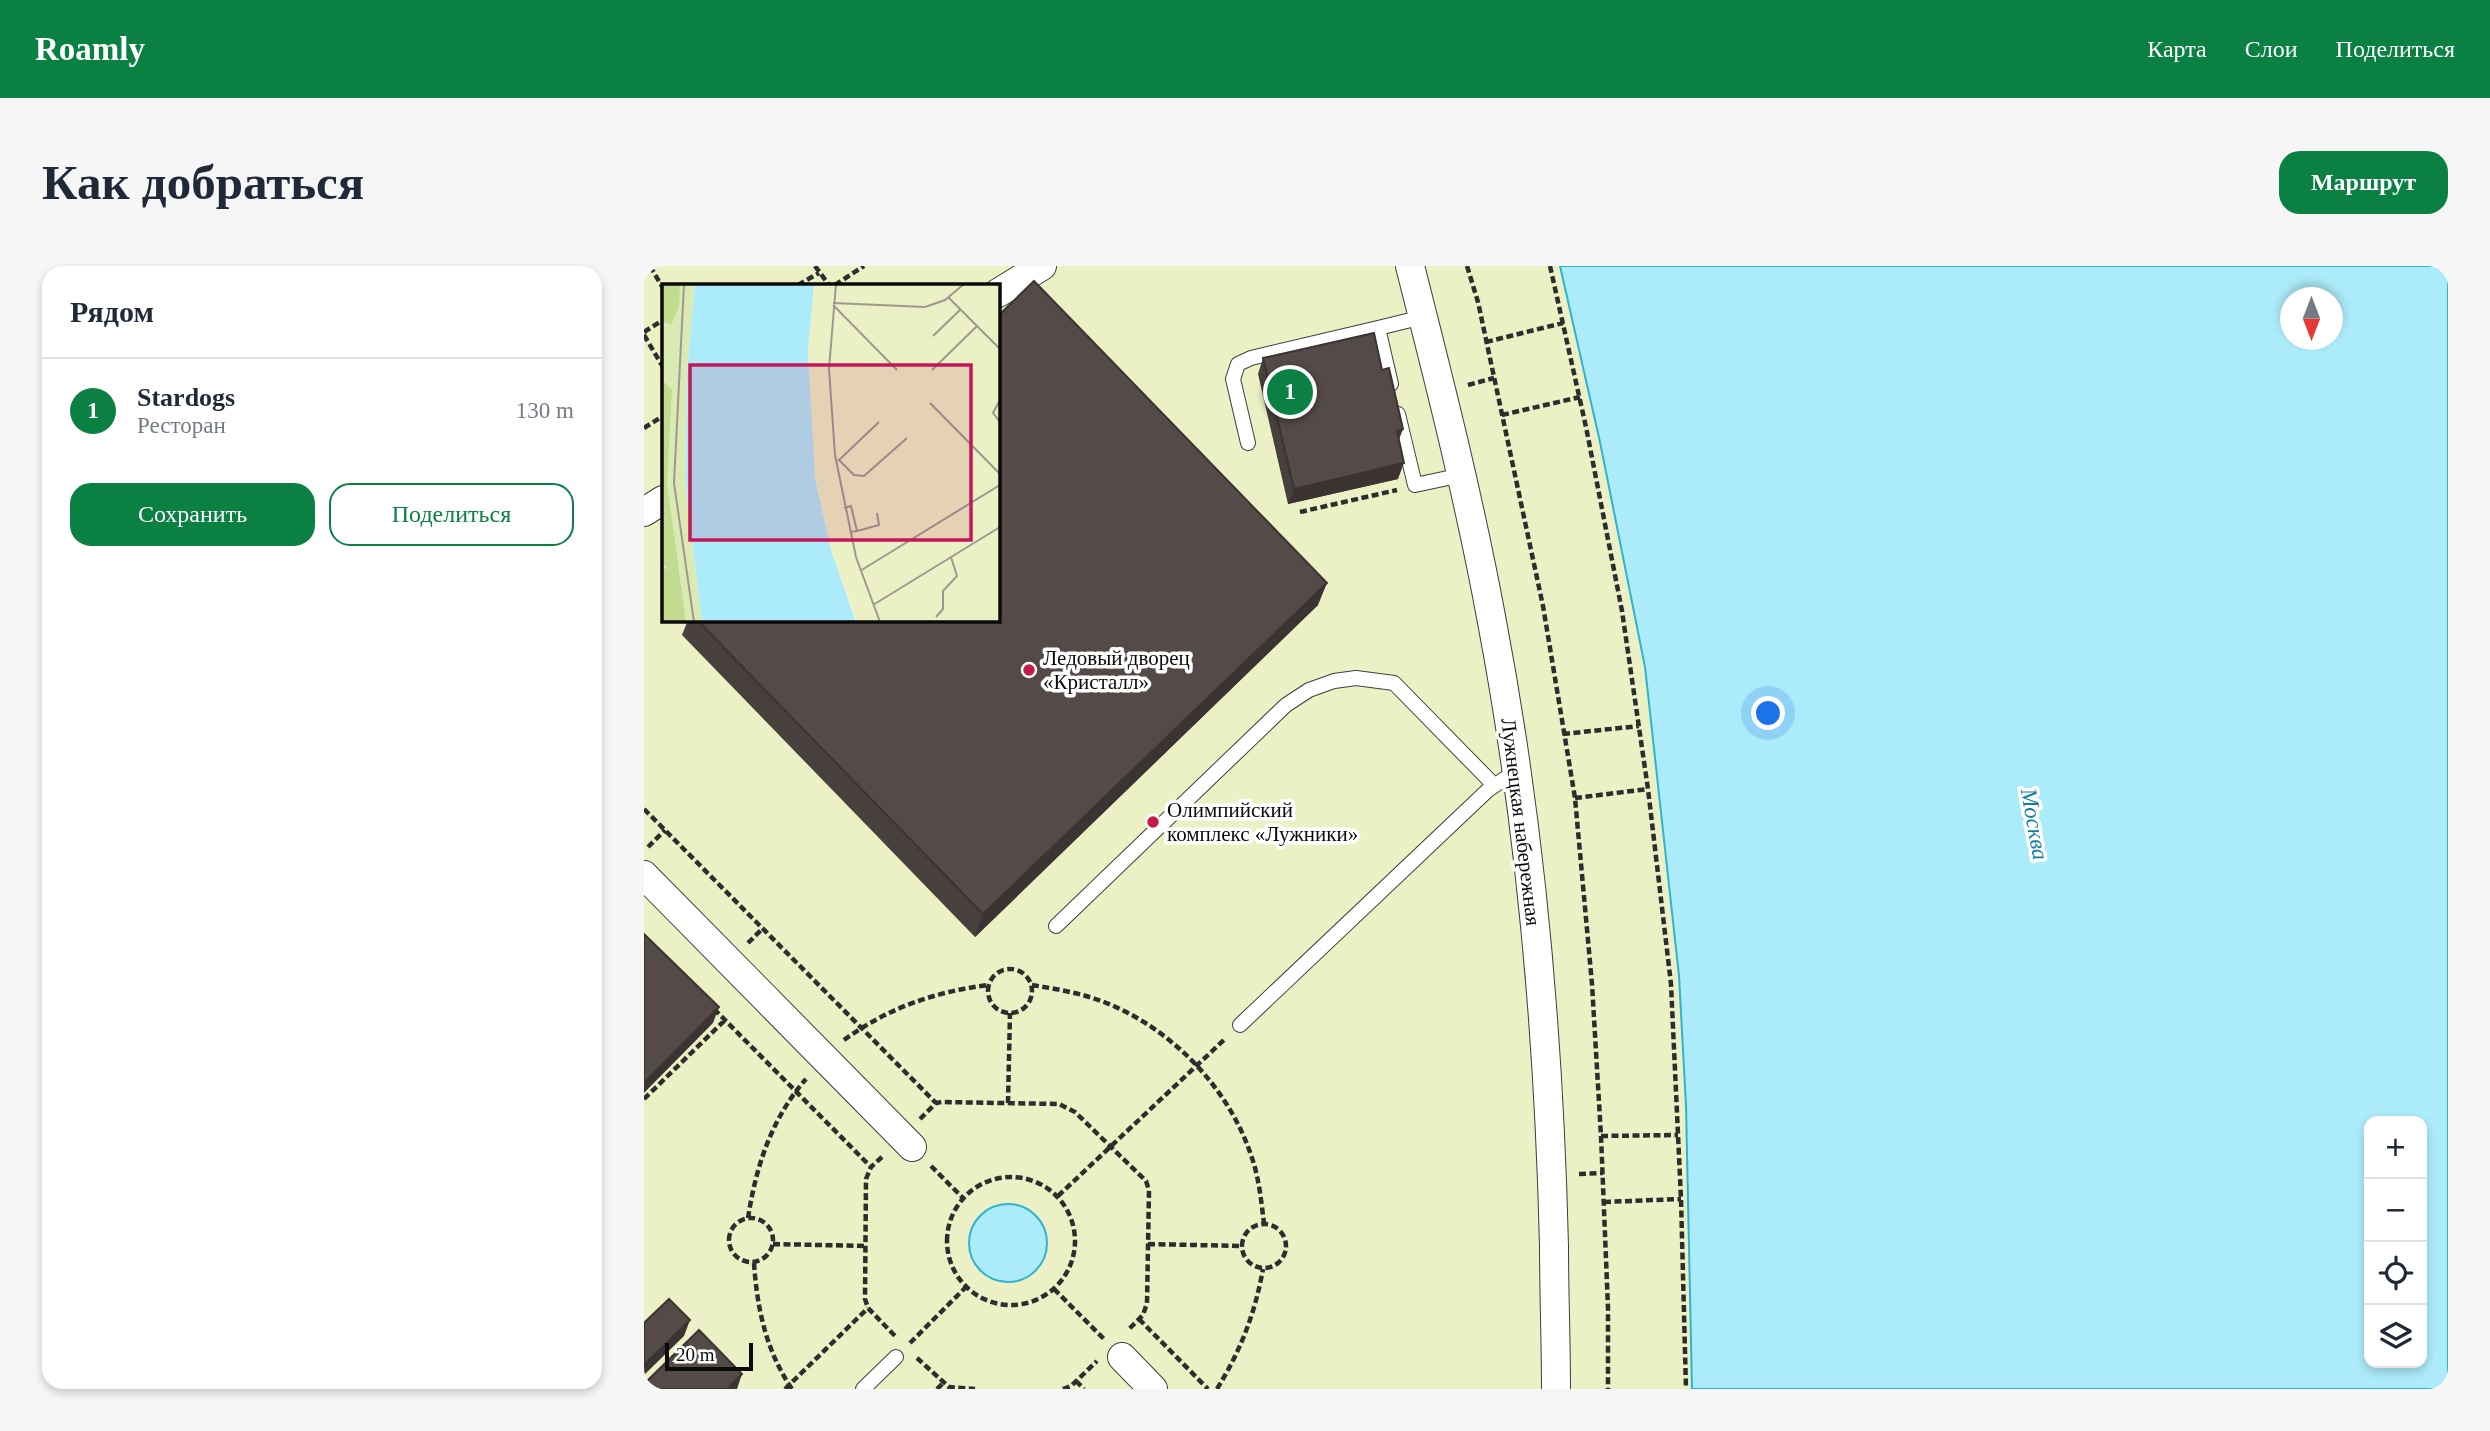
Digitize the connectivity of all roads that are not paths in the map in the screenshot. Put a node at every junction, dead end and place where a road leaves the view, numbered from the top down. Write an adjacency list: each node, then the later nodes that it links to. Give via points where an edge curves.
1 (1042, 266): 3 (street)
2 (1410, 266): 4 (street, Лужнецкая набережная)
3 (999, 292)
4 (1423, 317): 5 (lane); 7 (street, Лужнецкая набережная)
5 (1378, 328): 6 (lane, via 1238,364 1233,379); 7 (lane, via 1415,485)
6 (1248, 443)
7 (1462, 475): 10 (street, Лужнецкая набережная, via 1493,624)
8 (662, 501): 9 (street)
9 (644, 512)
10 (1505, 778): 12 (lane, via 1394,683 1356,678 1334,681 1286,705); 13 (lane); 19 (street, Лужнецкая набережная, via 1540,979 1552,1176)
11 (644, 875): 14 (street)
12 (1056, 926)
13 (1240, 1025)
14 (907, 1142)
15 (901, 1352): 17 (lane)
16 (1122, 1357): 18 (street)
17 (863, 1389)
18 (1153, 1389)
19 (1556, 1389)

